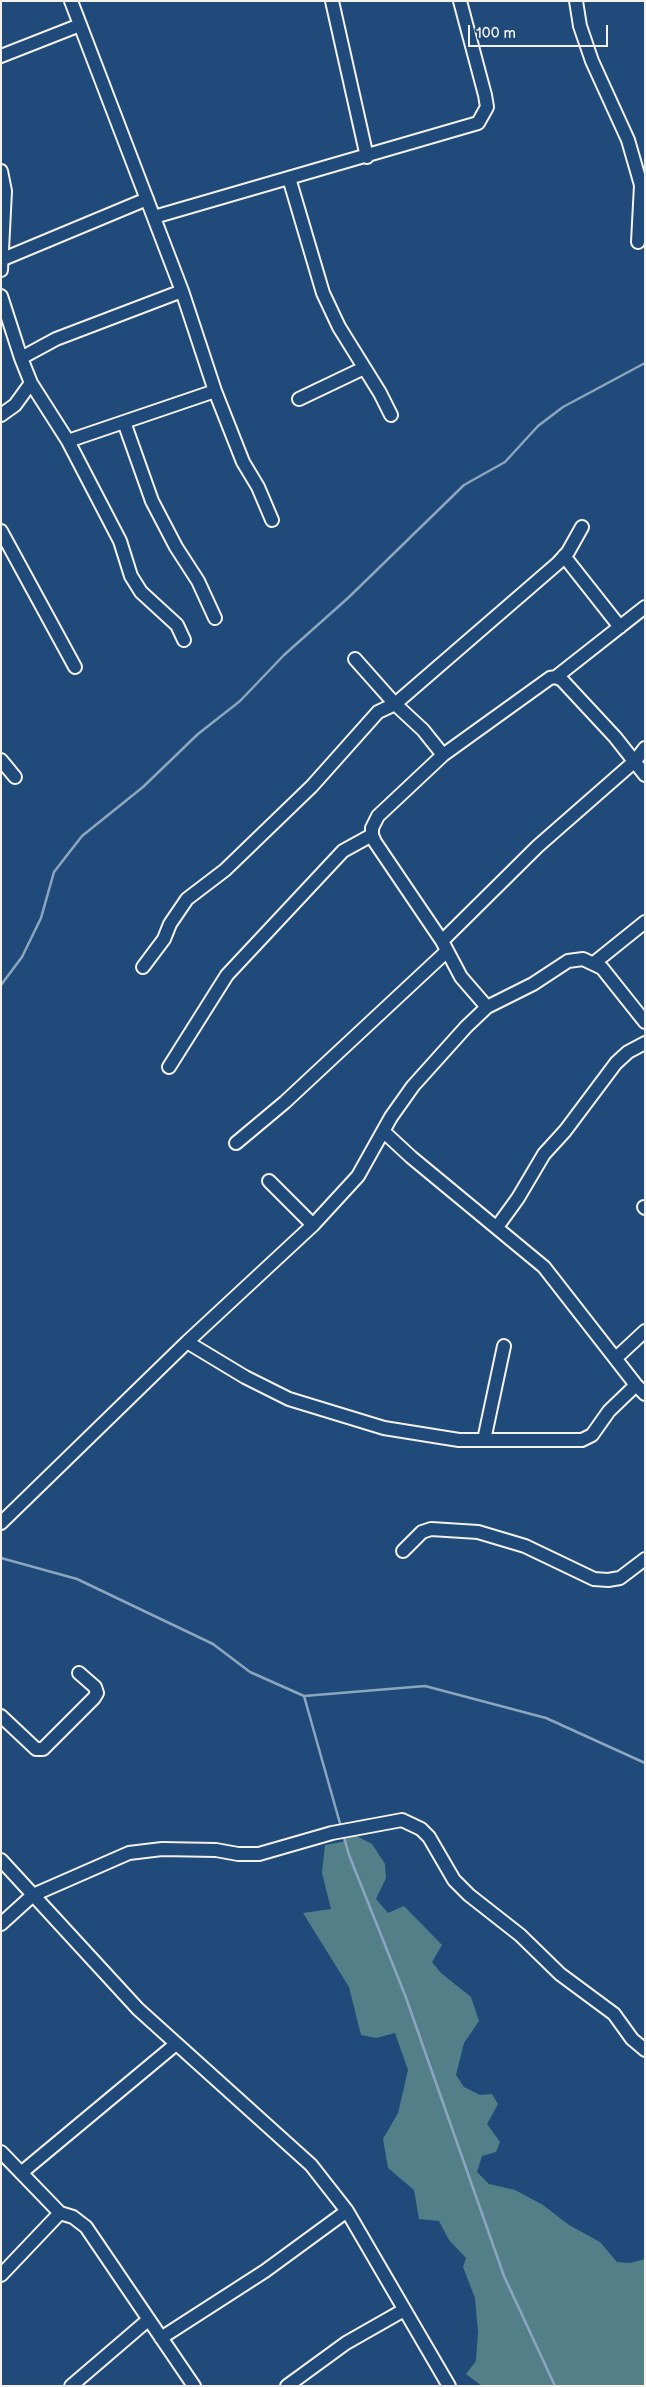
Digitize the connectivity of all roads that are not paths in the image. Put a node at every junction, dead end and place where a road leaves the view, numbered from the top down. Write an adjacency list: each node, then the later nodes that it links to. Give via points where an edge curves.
1 (71, 1): 5 (street)
2 (332, 1): 7 (street)
3 (460, 1): 7 (street, via 485,95 486,107 482,118 478,123)
4 (576, 1): 13 (street, via 580,26 592,61 628,140 640,185)
5 (80, 25): 6 (street); 11 (street)
6 (1, 56)
7 (368, 156): 9 (street)
8 (1, 171): 10 (street)
9 (289, 178): 12 (street); 18 (street, via 323,293)
10 (3, 192): 14 (street)
11 (147, 199): 12 (street); 14 (street)
12 (154, 217): 15 (street)
13 (638, 242)
14 (2, 265)
15 (182, 291): 17 (street, via 56,339); 20 (street)
16 (1, 296): 17 (street)
17 (21, 358): 19 (street)
18 (364, 368): 21 (street); 23 (street)
19 (31, 383): 22 (street, via 15,405); 25 (street)
20 (215, 391): 24 (street); 26 (street, via 242,462 258,487)
21 (299, 399)
22 (1, 415)
23 (391, 415)
24 (124, 422): 25 (street); 31 (street, via 152,501 198,581)
25 (68, 440): 33 (street, via 120,542 141,592 177,625)
26 (272, 520)
27 (582, 527): 29 (street)
28 (1, 531): 35 (street)
29 (564, 556): 32 (street); 37 (street)
30 (645, 607): 32 (street)
31 (215, 618)
32 (620, 627): 36 (street)
33 (184, 640)
34 (355, 659): 37 (street)
35 (74, 667)
36 (556, 677): 39 (street, via 550,678); 41 (street)
37 (395, 704): 39 (street, via 423,730); 48 (street, via 378,712 306,793 225,870 187,900)
38 (645, 748): 41 (street)
39 (443, 755): 44 (street, via 378,816)
40 (1, 760): 43 (street)
41 (634, 762): 42 (street); 46 (street, via 538,846)
42 (645, 775)
43 (15, 777)
44 (372, 835): 46 (street); 52 (street, via 343,851 227,975)
45 (645, 922): 47 (street)
46 (445, 946): 49 (street, via 461,976); 54 (street, via 285,1102)
47 (594, 963): 49 (street, via 568,961 533,984); 50 (street, via 602,968)
48 (143, 967)
49 (487, 1007): 53 (street, via 413,1086)
50 (645, 1022)
51 (645, 1043): 57 (street, via 616,1063 544,1154)
52 (168, 1066)
53 (383, 1131): 56 (street, via 358,1176); 57 (street)
54 (236, 1143)
55 (270, 1181): 56 (street)
56 (313, 1225): 59 (street)
57 (496, 1228): 61 (street, via 544,1267)
58 (645, 1331): 61 (street)
59 (187, 1342): 63 (street, via 289,1400 384,1428 459,1440); 64 (street)
60 (504, 1346): 63 (street)
61 (616, 1358): 62 (street)
62 (640, 1390): 63 (street, via 609,1411 592,1435 582,1440)
63 (484, 1440)
64 (1, 1523)
65 (403, 1552): 66 (street, via 422,1532 431,1529 478,1532 525,1546 594,1579 620,1578)
66 (645, 1559)
67 (79, 1673): 68 (street, via 95,1687 97,1693 43,1749 36,1749)
68 (1, 1716)
69 (1, 1860): 70 (street)
70 (33, 1896): 71 (street); 72 (street); 73 (street, via 129,1853 162,1849 260,1854 332,1832 402,1820 422,1829 454,1880 469,1895 560,1974 614,2014 632,2039)
71 (1, 1924)
72 (176, 2044): 75 (street); 76 (street, via 311,2165)
73 (645, 2050)
74 (1, 2152): 75 (street)
75 (21, 2173): 77 (street)
76 (347, 2210): 79 (street); 81 (street, via 265,2270)
77 (60, 2213): 78 (street); 80 (street, via 86,2227)
78 (1, 2275)
79 (404, 2310): 84 (street, via 346,2344); 85 (street)
80 (148, 2320): 81 (street); 82 (street)
81 (161, 2338): 83 (street)
82 (71, 2386)
83 (194, 2386)
84 (287, 2386)
85 (449, 2386)

